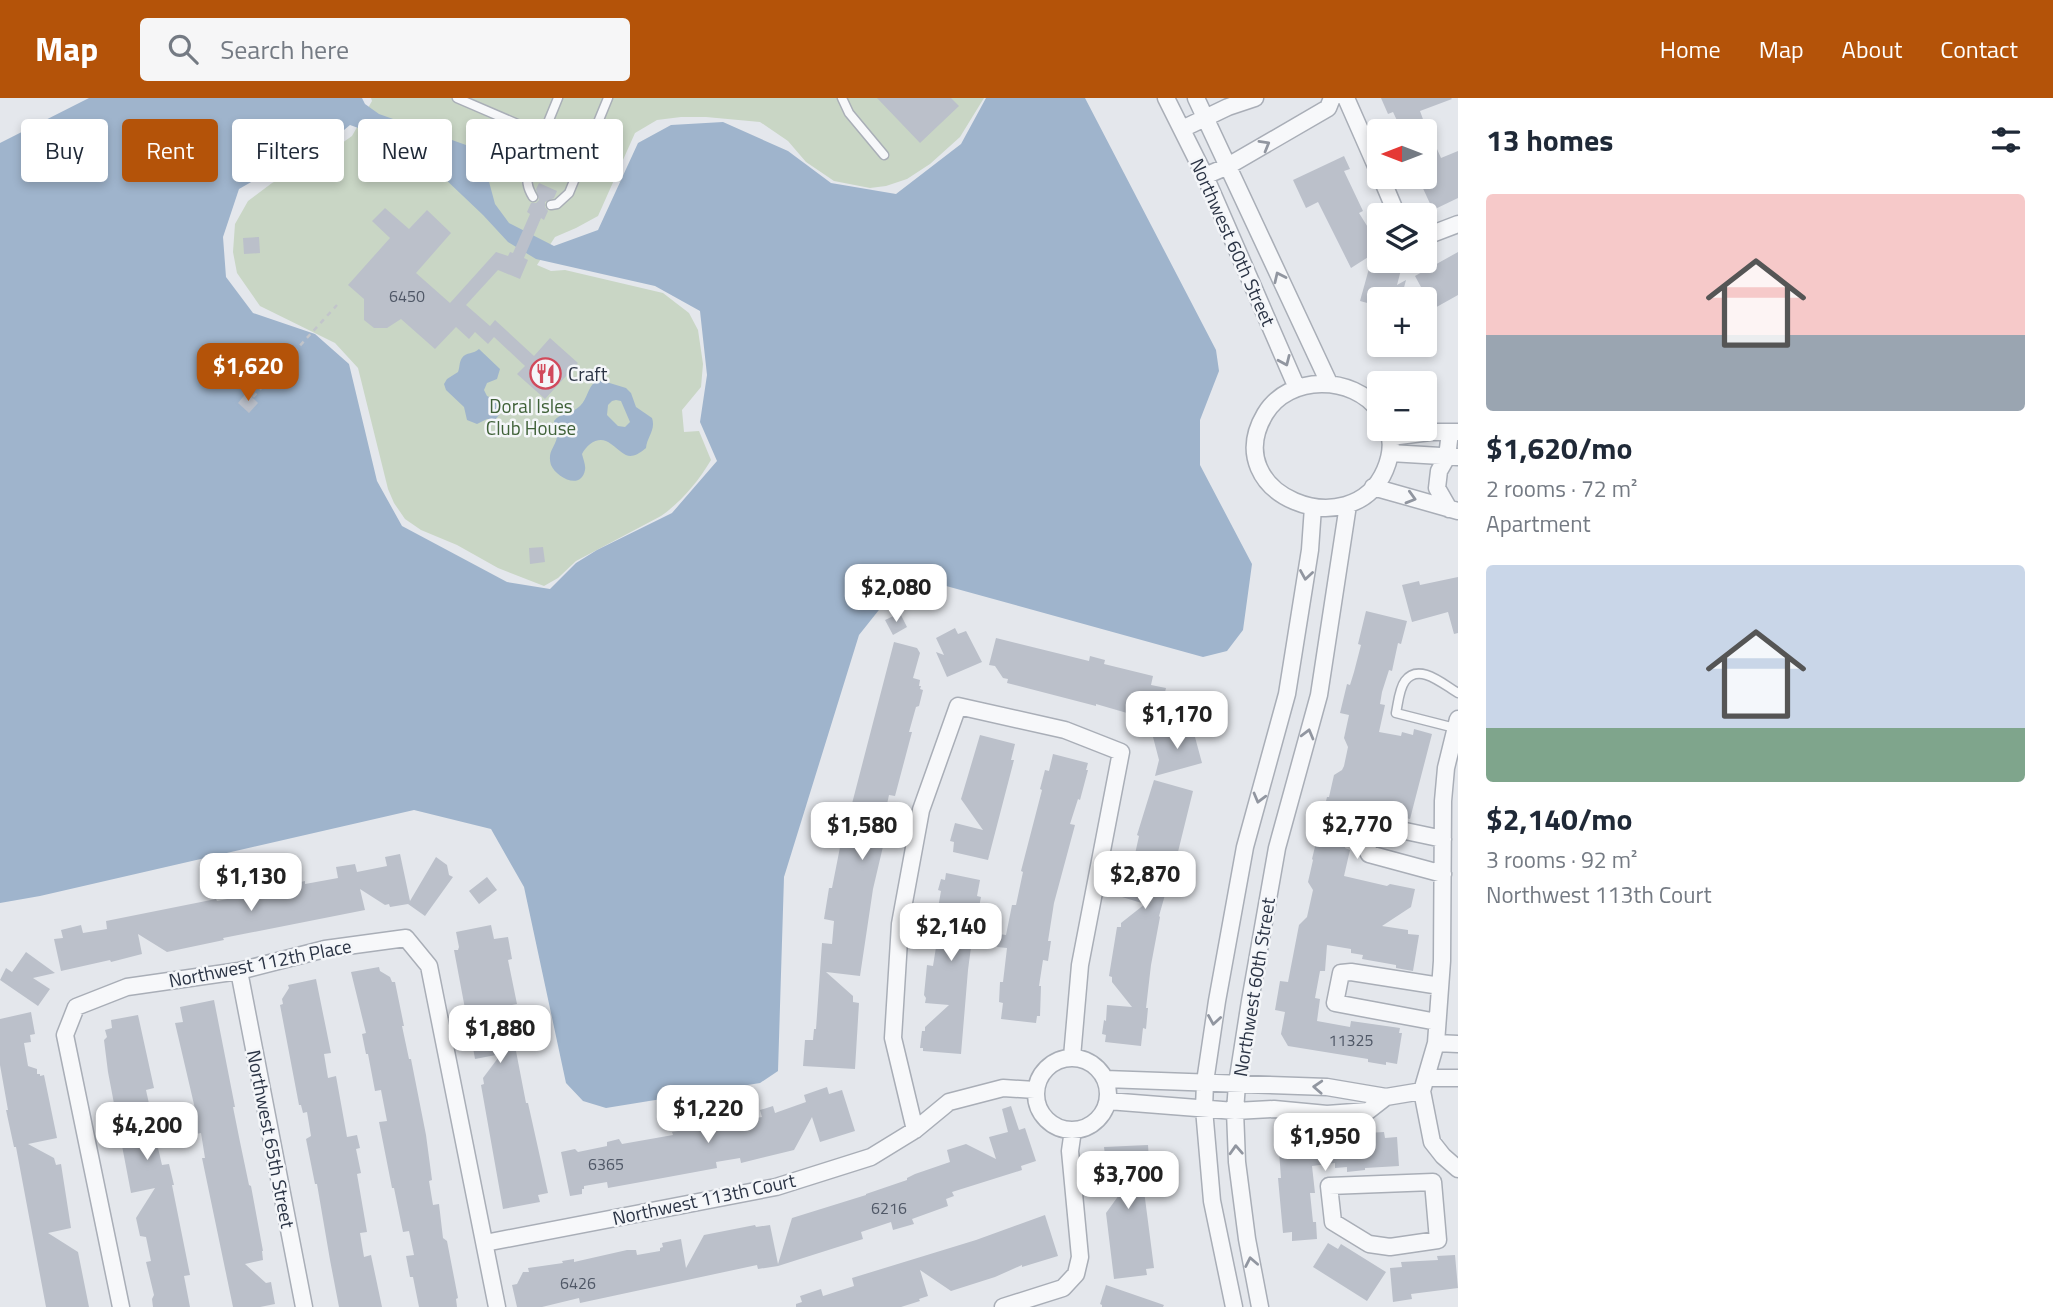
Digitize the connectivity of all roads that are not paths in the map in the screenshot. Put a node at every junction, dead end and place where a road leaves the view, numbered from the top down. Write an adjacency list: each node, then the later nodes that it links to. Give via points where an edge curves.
1 (457, 98): 11 (lane)
2 (558, 98): 12 (lane)
3 (608, 98): 20 (lane, via 569,192)
4 (842, 98): 15 (lane)
5 (1166, 98): 13 (street, Northwest 60th Street)
6 (1196, 98): 10 (street, Northwest 60th Street)
7 (1255, 98): 10 (street)
8 (1332, 98): 16 (street, one-way to 8, via 1328,108)
9 (1346, 98): 14 (street)
10 (1205, 118): 13 (street); 16 (street, Northwest 60th Street)
11 (506, 119)
12 (549, 119)
13 (1182, 130): 17 (street, Northwest 60th Street)
14 (1367, 146)
15 (884, 155)
16 (1228, 166): 17 (street); 23 (street, Northwest 60th Street, one-way to 16)
17 (1205, 176): 24 (street, Northwest 60th Street, one-way to 24)
18 (527, 182): 19 (lane)
19 (533, 197)
20 (551, 205)
21 (1458, 224): 22 (street)
22 (1437, 232)
23 (1329, 383): 24 (street); 25 (street)
24 (1297, 388): 32 (street, via 1270,407 1258,427 1256,459 1276,491)
25 (1367, 399)
26 (1454, 432): 29 (street)
27 (1390, 441): 30 (street, via 1382,478)
28 (1394, 441): 29 (street)
29 (1452, 457): 33 (street, via 1439,471 1437,488)
30 (1373, 487): 31 (street); 33 (street, one-way to 33)
31 (1348, 505): 32 (street); 50 (street, Northwest 60th Street, one-way to 31, via 1277,848 1319,695)
32 (1313, 508): 49 (street, Northwest 60th Street, one-way to 49, via 1287,694 1245,847)
33 (1454, 510)
34 (1458, 693): 35 (lane, via 1425,674 1412,675 1403,683 1396,713)
35 (1456, 724): 36 (street, via 1446,768)
36 (1451, 782): 37 (street)
37 (1443, 839): 38 (street); 38 (street, via 1377,825 1372,827 1367,850 1368,854)
38 (1443, 874): 39 (street)
39 (1450, 894): 40 (street)
40 (1450, 929): 42 (street)
41 (239, 971): 64 (street, Northwest 112th Place, via 325,949 406,938 429,966); 65 (street, Northwest 112th Place, via 127,987 76,1007 65,1035); 66 (street, Northwest 65th Street)
42 (1440, 986): 43 (street); 43 (street, via 1341,973 1335,1003)
43 (1437, 1022): 44 (street)
44 (1436, 1043): 45 (street); 51 (street)
45 (1458, 1044)
46 (1072, 1057): 48 (street, via 1092,1063); 52 (street, via 1051,1063); 57 (street, via 1080,965 1121,752 1065,730 958,706 921,810 900,924 893,1038)
47 (1458, 1078): 51 (street)
48 (1105, 1079): 49 (street); 54 (street)
49 (1205, 1082): 50 (street); 55 (street, Northwest 60th Street)
50 (1237, 1084): 53 (street, one-way to 50, via 1327,1087); 56 (street, Northwest 60th Street)
51 (1424, 1085): 53 (street); 59 (street, via 1433,1142)
52 (1035, 1090): 57 (street, Northwest 113th Court, via 1003,1088 949,1102); 58 (street, via 1041,1114 1049,1123)
53 (1385, 1097): 56 (street, via 1368,1111)
54 (1108, 1101): 55 (street); 58 (street, via 1096,1122)
55 (1204, 1109): 56 (street); 63 (street, Northwest 60th Street)
56 (1235, 1111): 62 (street, Northwest 60th Street, one-way to 56)
57 (915, 1130): 64 (street, Northwest 113th Court, via 871,1157 776,1187)
58 (1073, 1130): 68 (street, via 1070,1151 1080,1257 1076,1274 1063,1288)
59 (1443, 1156): 60 (street); 61 (street)
60 (1458, 1169)
61 (1433, 1182): 61 (street, via 1438,1240 1390,1247 1368,1244 1333,1222 1329,1186)
62 (1244, 1217): 63 (street); 70 (street, Northwest 60th Street, one-way to 62)
63 (1216, 1222): 69 (street, Northwest 60th Street)
64 (485, 1243): 67 (street)
65 (121, 1307)
66 (304, 1307)
67 (497, 1307)
68 (1003, 1307)
69 (1234, 1307)
70 (1260, 1307)

